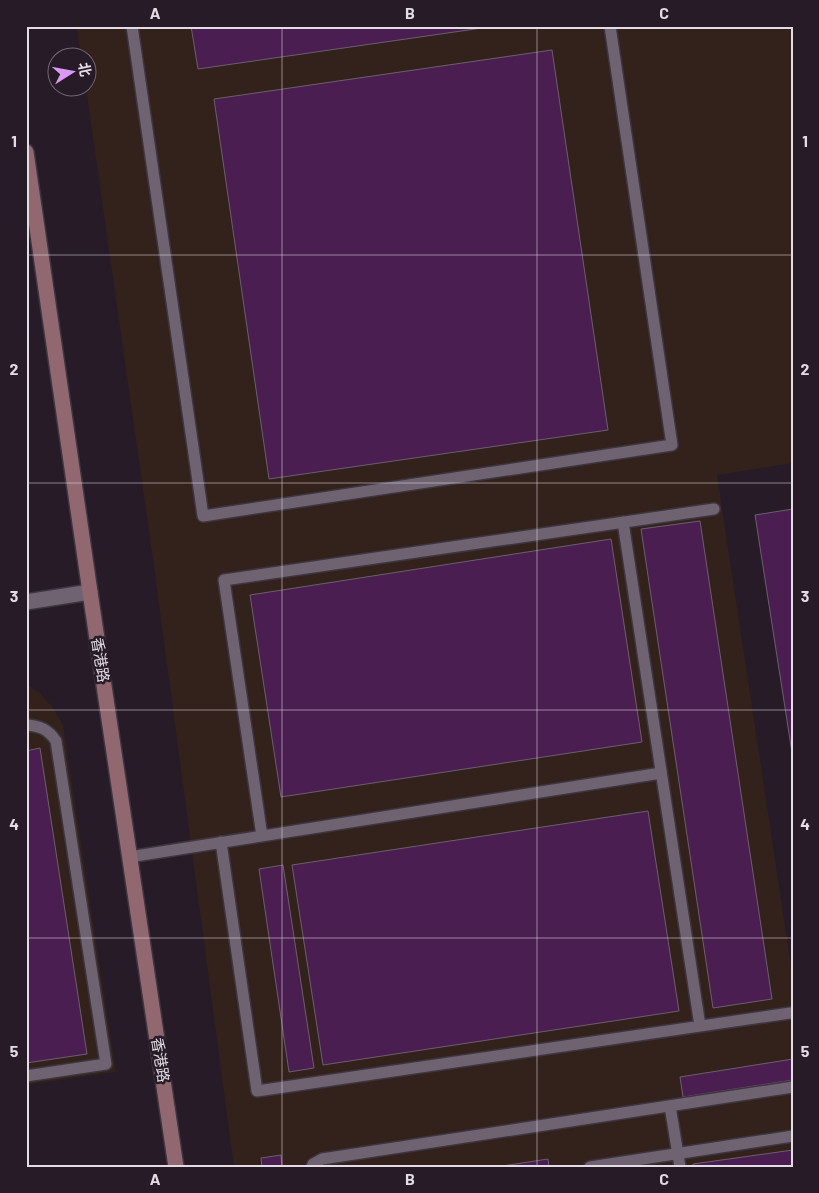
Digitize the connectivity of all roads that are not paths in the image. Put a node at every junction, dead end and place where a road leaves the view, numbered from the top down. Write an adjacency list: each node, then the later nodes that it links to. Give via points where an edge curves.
1 (132, 26): 2 (lane, via 203,516 672,444)
2 (610, 26)
3 (26, 152): 4 (street, 香港路)
4 (32, 235): 7 (street, 香港路)
5 (714, 509): 6 (lane)
6 (623, 522): 10 (lane); 11 (lane, via 224,580)
7 (90, 592): 8 (street); 13 (street, 香港路)
8 (26, 602)
9 (26, 726): 16 (lane, via 39,726 56,740 106,1064)
10 (661, 773): 11 (lane); 15 (lane)
11 (262, 836): 12 (lane)
12 (221, 842): 13 (lane); 15 (lane, via 257,1091)
13 (129, 857): 21 (street, 香港路)
14 (790, 1013): 15 (lane)
15 (700, 1026)
16 (26, 1076)
17 (793, 1087): 18 (lane)
18 (670, 1106): 20 (lane); 22 (lane, via 322,1158)
19 (793, 1136): 20 (lane)
20 (678, 1154): 23 (lane); 24 (lane)
21 (176, 1167)
22 (312, 1167)
23 (590, 1167)
24 (680, 1167)

